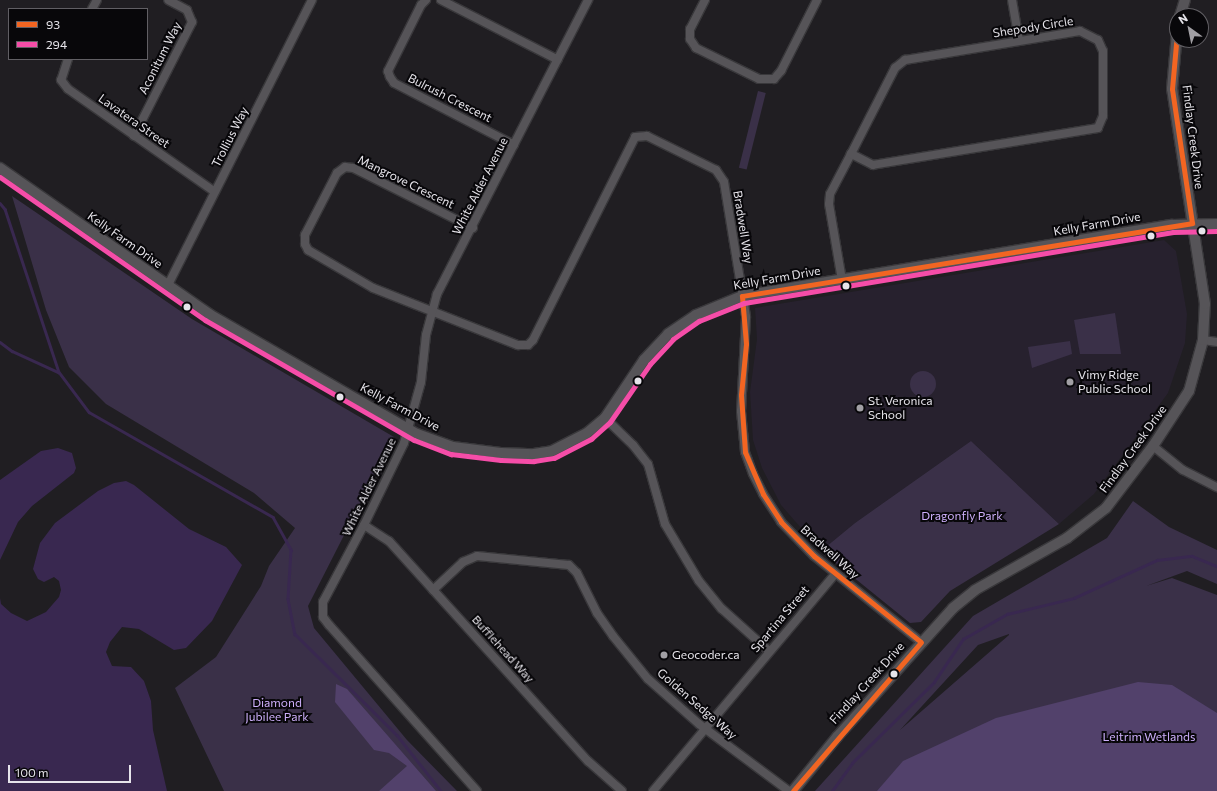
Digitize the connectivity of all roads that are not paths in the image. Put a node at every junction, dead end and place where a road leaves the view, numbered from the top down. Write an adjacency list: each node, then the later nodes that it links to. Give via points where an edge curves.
1 (168, 0): 13 (street, Aconitum Way, via 187,10 192,22)
2 (312, 0): 17 (street, Trollius Way)
3 (426, 0): 14 (street, Bulrush Crescent, via 421,5 388,71 390,77 394,83)
4 (441, 0): 12 (street)
5 (588, 0): 12 (street, White Alder Avenue)
6 (705, 0): 7 (street, via 690,29 690,39 696,48 759,79 774,79)
7 (817, 0)
8 (1012, 0): 9 (street)
9 (1018, 40): 15 (street, Shepody Circle, via 905,60 895,68); 15 (street, Shepody Circle, via 1080,31 1098,40 1103,51 1103,116 1098,128 873,165)
10 (1176, 48): 18 (street, Findlay Creek Drive, via 1172,89)
11 (68, 60): 13 (street, Lavatera Street, via 61,80 68,89)
12 (558, 60): 14 (street, White Alder Avenue)
13 (134, 136): 17 (street, Lavatera Street)
14 (514, 145): 20 (street, White Alder Avenue)
15 (851, 154): 21 (street, Shepody Circle, via 830,194 829,204)
16 (0, 168): 22 (street, Kelly Farm Drive)
17 (215, 192): 22 (street, Trollius Way)
18 (1192, 222): 19 (street, Kelly Farm Drive); 21 (street, Kelly Farm Drive); 25 (street, Findlay Creek Drive, via 1205,304)
19 (1217, 224)
20 (473, 228): 24 (street, White Alder Avenue, via 437,294); 24 (street, Mangrove Crescent, via 353,168 345,167 337,173 305,235 308,250 373,288)
21 (842, 280): 23 (street, Kelly Farm Drive)
22 (168, 285): 28 (street, Kelly Farm Drive, via 209,314)
23 (742, 296): 24 (street, Bradwell Way, via 721,175 654,139 641,136 632,141 533,340 528,345 518,345); 27 (street, Kelly Farm Drive, via 696,315 668,334 644,360); 32 (street, Bradwell Way, via 746,344 741,411 745,452 763,494 781,522)
24 (432, 311): 28 (street, White Alder Avenue, via 426,335 421,382)
25 (1203, 340): 26 (street); 29 (street, Findlay Creek Drive, via 1189,391)
26 (1217, 342)
27 (605, 418): 28 (street, Kelly Farm Drive, via 568,445 534,454 480,452 453,447 424,438); 35 (street, via 633,444 648,464 665,524 699,581 722,609)
28 (409, 429): 31 (street, White Alder Avenue)
29 (1154, 446): 30 (street, via 1183,470); 34 (street, Findlay Creek Drive, via 1119,494 1101,512 1067,538 976,590 953,608)
30 (1217, 487)
31 (364, 525): 33 (street, Bufflehead Way, via 389,541); 37 (street, White Alder Avenue, via 323,602 323,617)
32 (835, 574): 34 (street, Bradwell Way); 35 (street, Spartina Street)
33 (433, 590): 36 (street, Golden Sedge Way, via 463,562 477,556 569,565 576,572 597,613 630,659 669,700); 38 (street, Bufflehead Way, via 588,762)
34 (921, 642): 41 (street, Findlay Creek Drive)
35 (769, 651): 36 (street, Spartina Street)
36 (704, 728): 39 (street, Spartina Street); 40 (street, Golden Sedge Way)
37 (477, 791)
38 (622, 791)
39 (653, 791)
40 (789, 791)
41 (793, 791)

